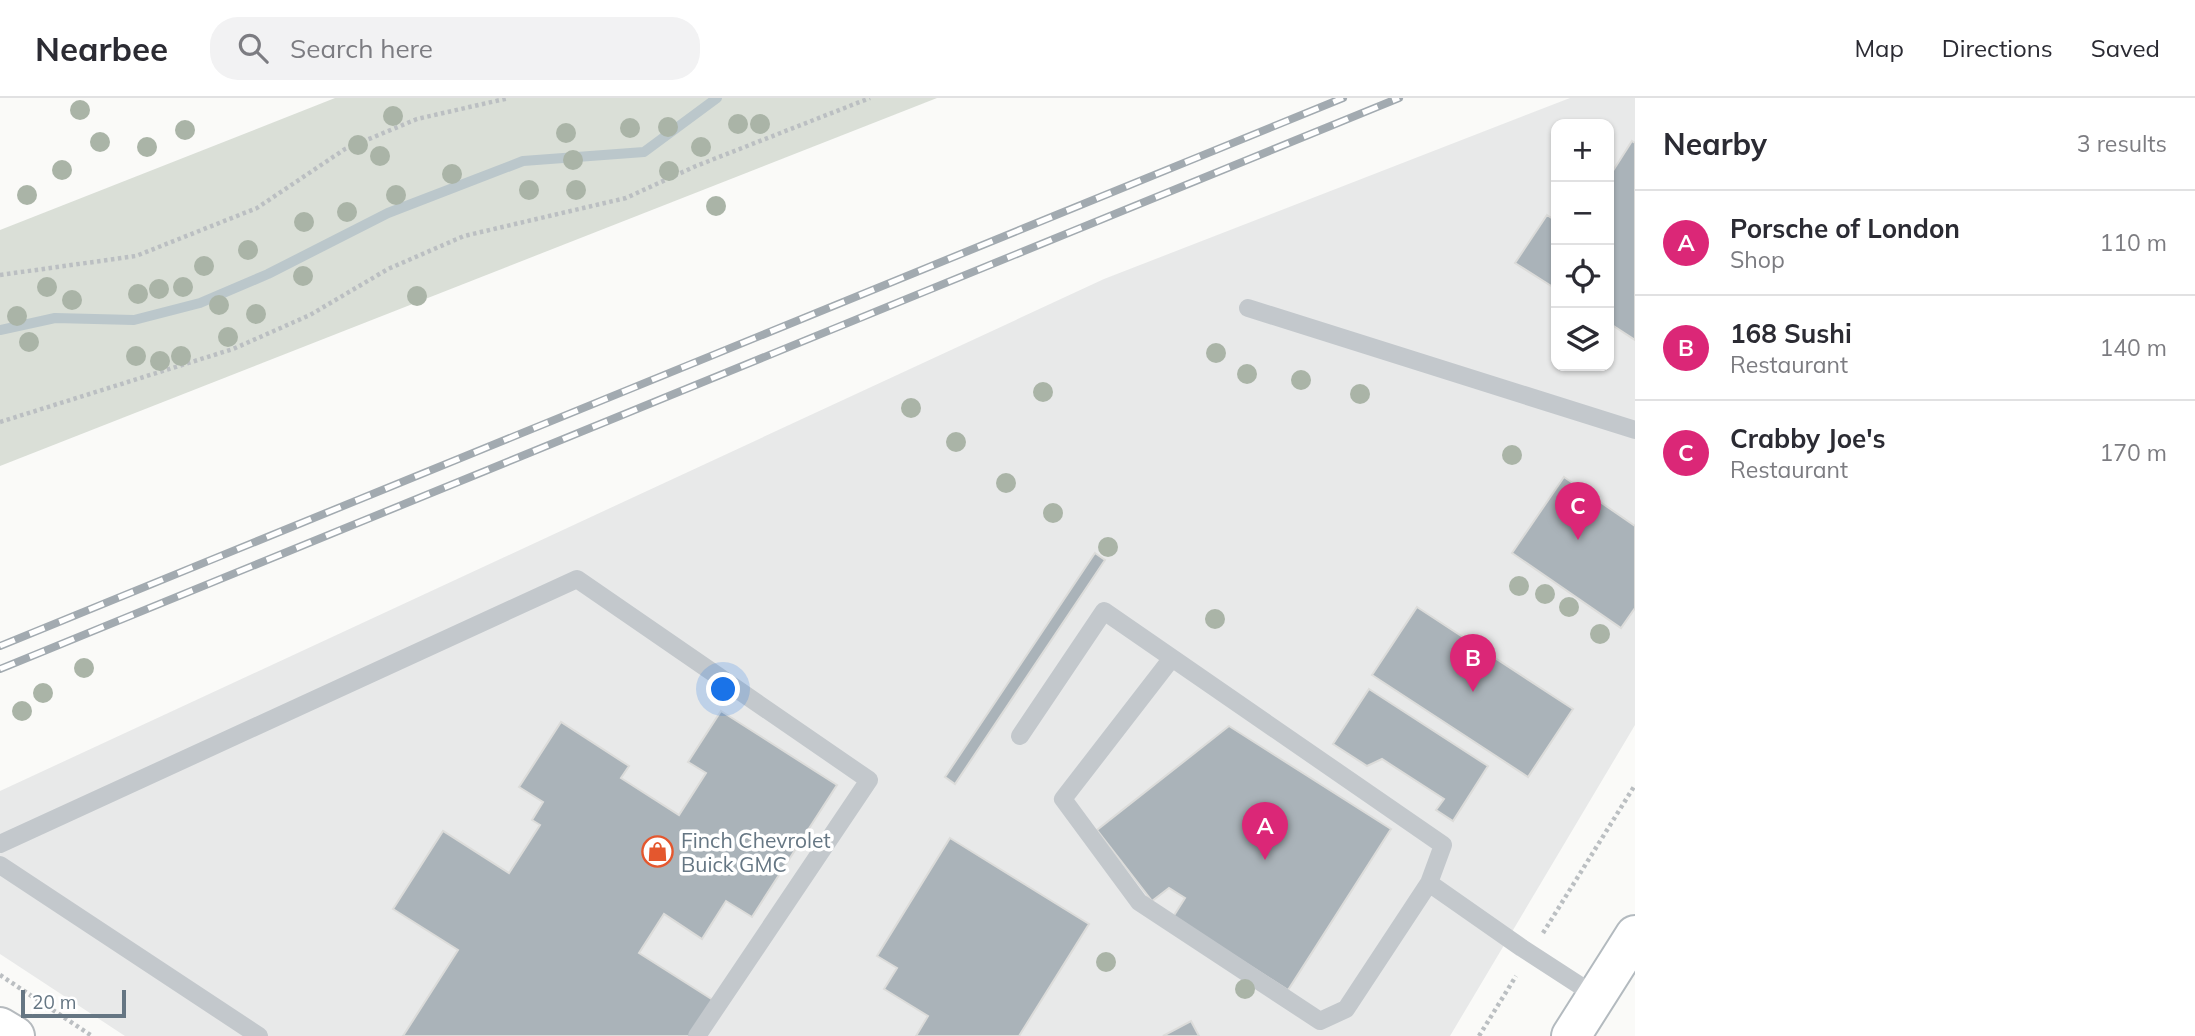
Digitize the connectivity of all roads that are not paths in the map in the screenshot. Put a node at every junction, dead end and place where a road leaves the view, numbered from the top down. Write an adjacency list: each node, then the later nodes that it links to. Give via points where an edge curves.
1 (1248, 308): 2 (lane)
2 (1635, 430)
3 (1172, 658): 4 (lane, via 1104,611); 7 (lane, via 1443,845); 7 (lane, via 1063,799 1139,902 1320,1021 1346,1009)
4 (1020, 736)
5 (0, 844): 13 (lane, via 578,579 869,780)
6 (0, 865): 12 (lane)
7 (1429, 883): 9 (lane)
8 (1635, 935): 9 (main road)
9 (1596, 996): 14 (main road)
10 (0, 1027): 11 (main road)
11 (15, 1036)
12 (259, 1036)
13 (697, 1036)
14 (1571, 1036)

